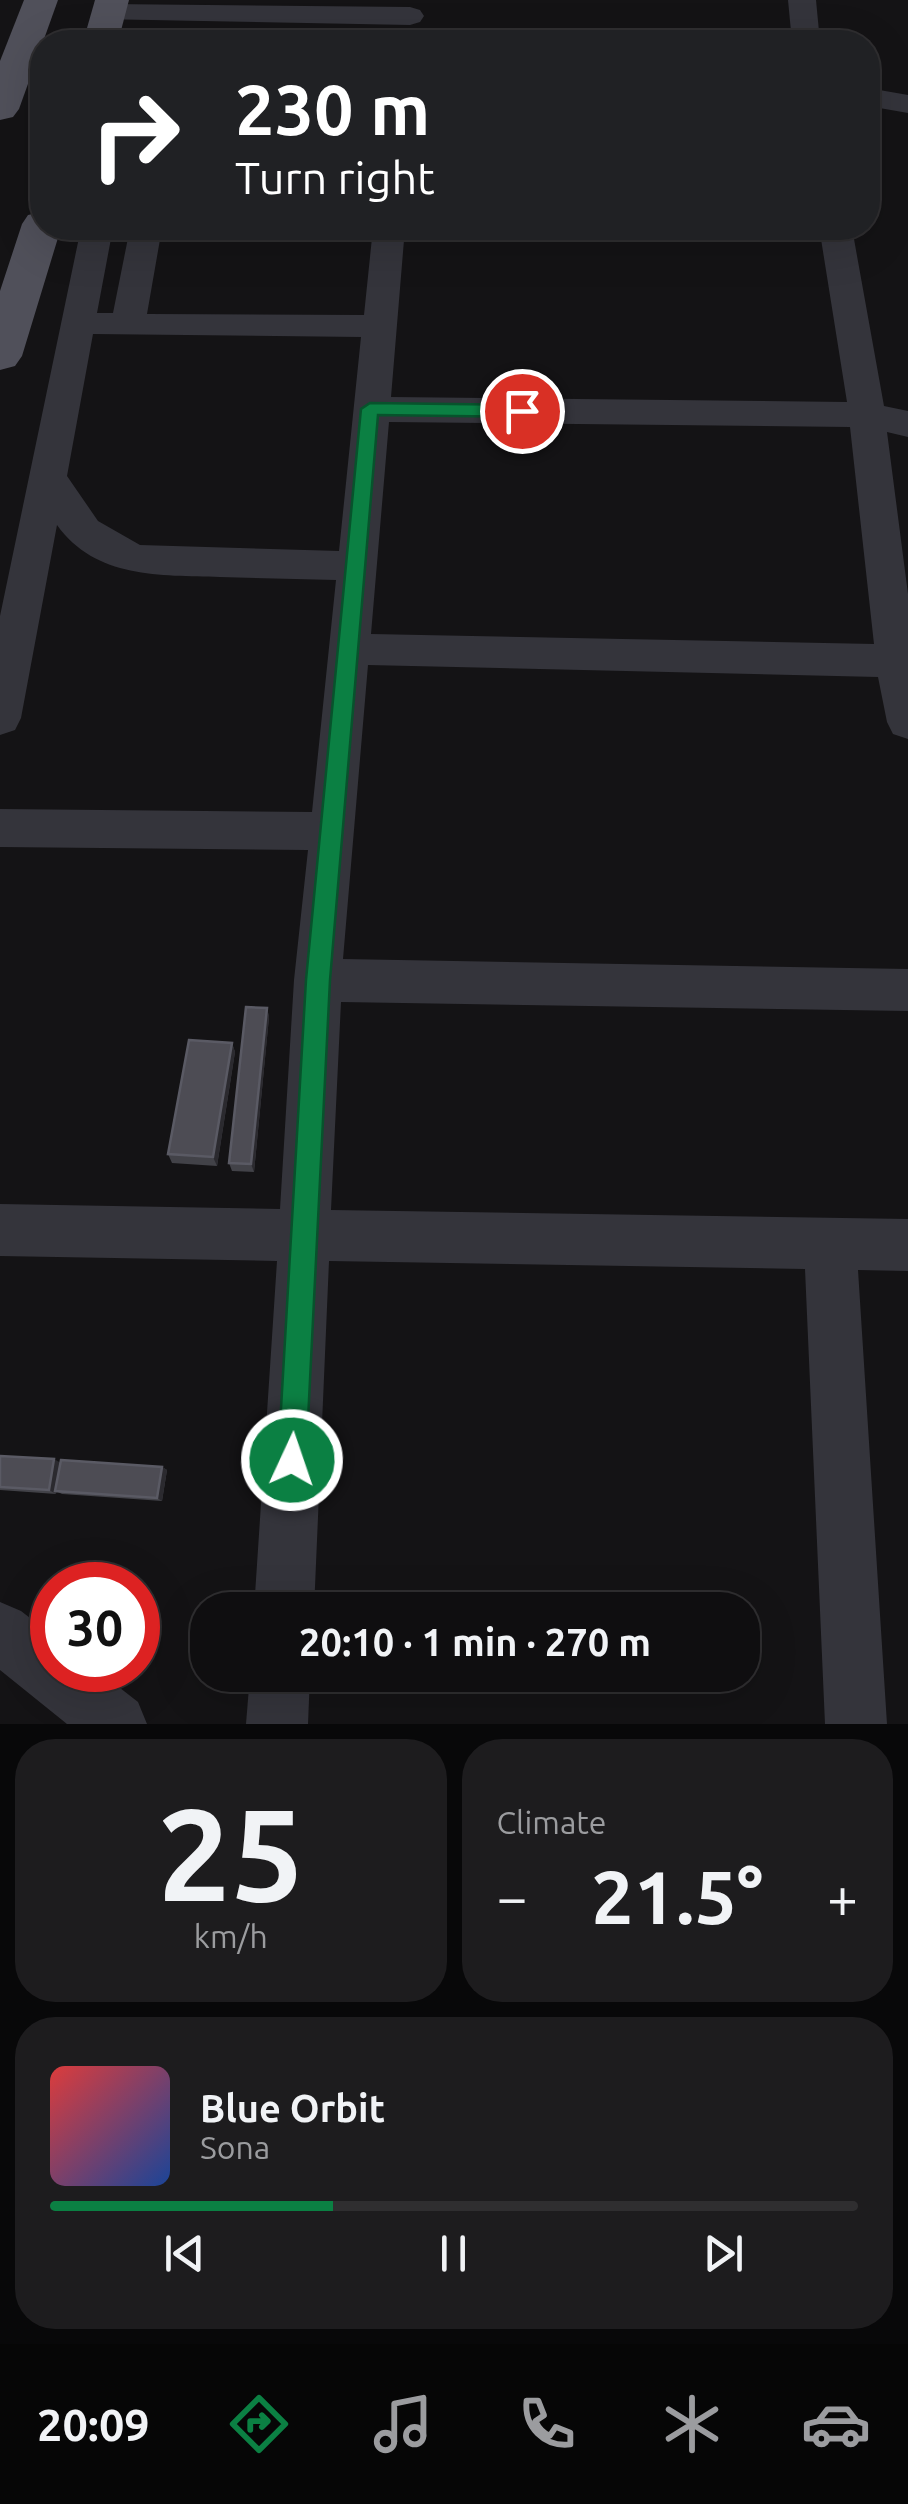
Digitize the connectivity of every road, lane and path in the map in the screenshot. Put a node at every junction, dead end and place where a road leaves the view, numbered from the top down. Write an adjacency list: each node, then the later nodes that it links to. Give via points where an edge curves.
1 (42, 0): 6 (main road)
2 (802, 0): 7 (street)
3 (172, 6): 4 (street); 5 (street)
4 (107, 19)
5 (409, 19)
6 (30, 30)
7 (805, 30)
8 (30, 31): 11 (main road)
9 (880, 99): 10 (street)
10 (908, 104)
11 (0, 109)
12 (37, 240): 20 (main road)
13 (94, 240): 17 (street)
14 (144, 240): 18 (street)
15 (388, 240): 19 (street)
16 (838, 240): 22 (street)
17 (79, 323): 18 (street); 24 (street)
18 (128, 324): 19 (street)
19 (378, 326): 21 (street)
20 (0, 356)
21 (370, 409): 22 (street); 25 (street)
22 (866, 415): 23 (street); 27 (street)
23 (908, 424)
24 (48, 478): 25 (street, via 84,534 120,555); 28 (street)
25 (356, 566): 26 (street)
26 (348, 650): 27 (street); 31 (street)
27 (902, 662): 29 (street)
28 (0, 718)
29 (908, 722)
30 (0, 828): 31 (street)
31 (331, 832): 32 (street)
32 (318, 980): 33 (street); 35 (street)
33 (908, 990)
34 (0, 1230): 35 (street)
35 (304, 1235): 36 (street); 38 (street)
36 (830, 1244): 37 (street); 43 (street)
37 (908, 1245)
38 (285, 1592)
39 (0, 1632): 41 (street)
40 (279, 1692): 42 (street)
41 (116, 1724)
42 (278, 1724)
43 (856, 1724)

